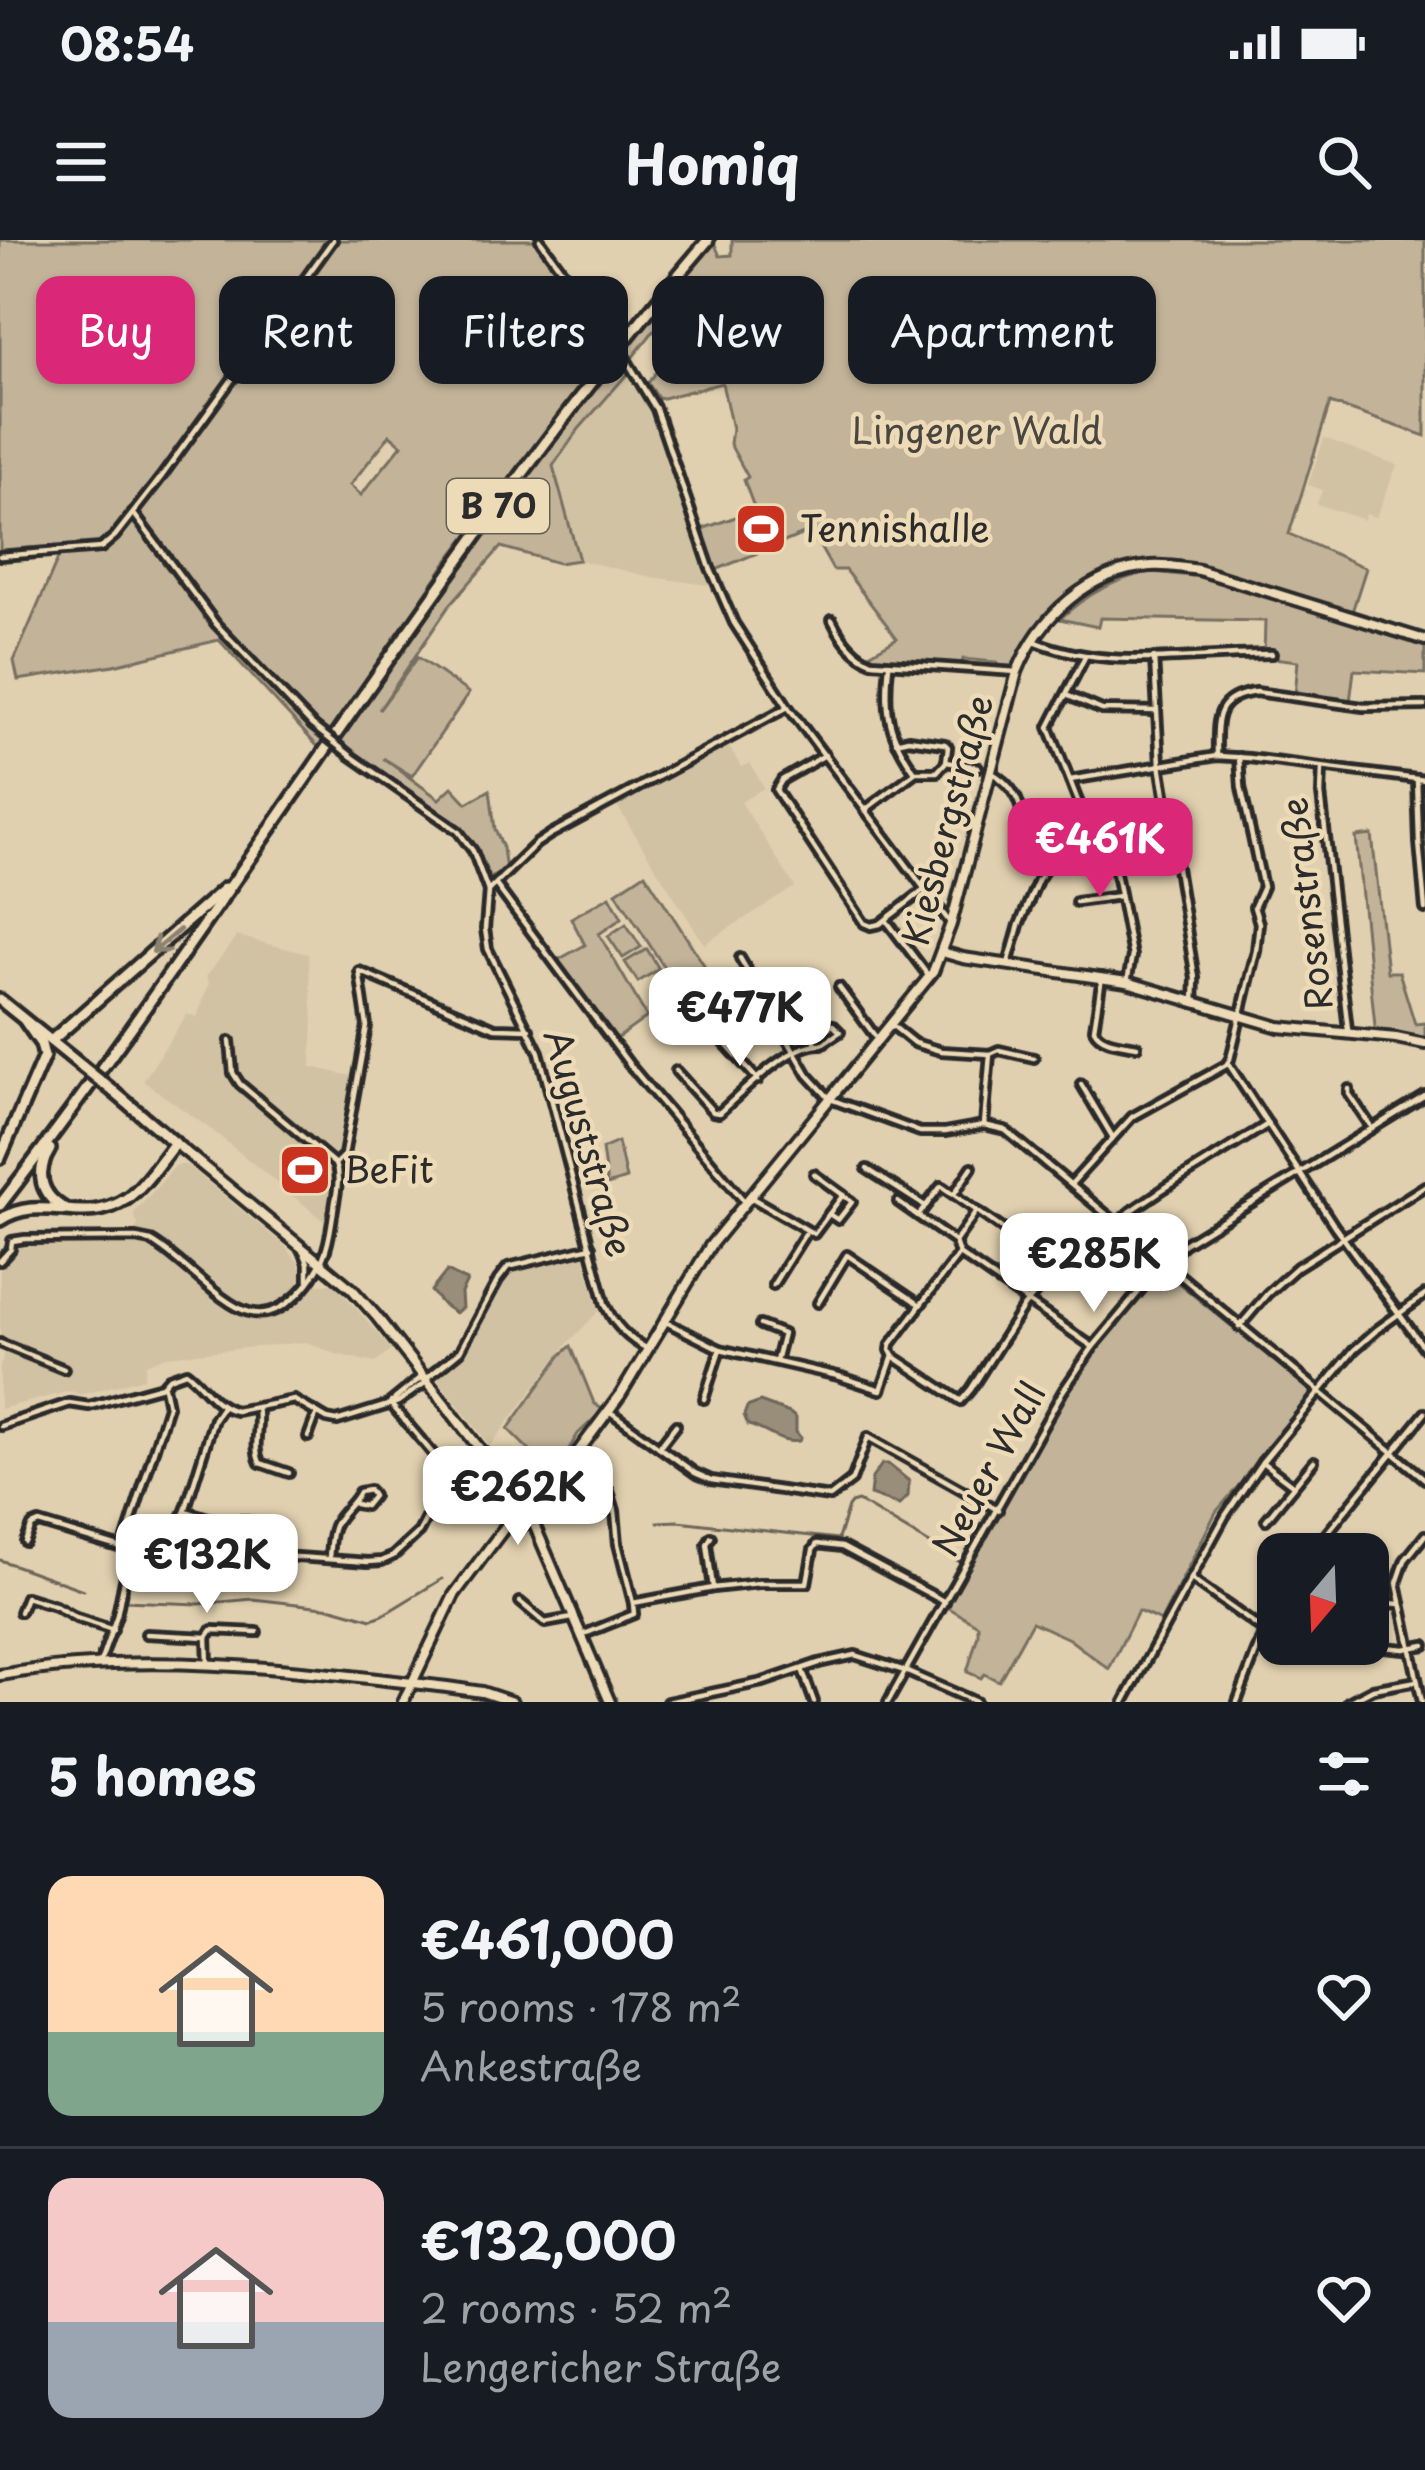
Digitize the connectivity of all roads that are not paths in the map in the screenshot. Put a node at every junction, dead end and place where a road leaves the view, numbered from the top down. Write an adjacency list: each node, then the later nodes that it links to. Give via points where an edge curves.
1 (333, 240): 4 (street)
2 (540, 240): 16 (street, bridge, via 656,409 724,604)
3 (708, 240): 33 (main road, B 70, via 474,538)
4 (134, 514): 5 (street, via 100,548); 36 (street, Auguststraße, bridge, via 216,624 312,725 458,831)
5 (0, 556)
6 (832, 620): 12 (street, via 859,657)
7 (1425, 640): 8 (street, Kiesbergstraße, via 1199,570 1151,566 1086,588)
8 (1033, 641): 10 (street); 13 (street, Kiesbergstraße)
9 (1272, 654): 11 (street)
10 (1085, 657): 11 (street); 14 (street)
11 (1154, 658): 17 (street)
12 (889, 665): 13 (street); 18 (street, via 886,709)
13 (1017, 672): 27 (street, Kiesbergstraße)
14 (1066, 695): 17 (street, via 1102,710); 28 (street, via 1049,727)
15 (1425, 706): 20 (street, via 1240,694 1221,711)
16 (788, 707): 19 (street); 34 (street, via 551,834)
17 (1156, 711): 23 (street)
18 (896, 742): 22 (street, via 945,744); 26 (street)
19 (825, 755): 30 (street); 40 (street, via 776,790 865,923)
20 (1217, 756): 21 (street); 23 (street)
21 (1239, 757): 25 (street); 53 (street, via 1263,887)
22 (946, 762): 24 (street); 26 (street, via 938,772)
23 (1160, 764): 28 (street); 51 (street)
24 (978, 767)
25 (1322, 768): 29 (street); 57 (street, Rosenstraße)
26 (916, 772): 30 (street)
27 (991, 772): 32 (street, via 1018,801); 41 (street, Kiesbergstraße)
28 (1070, 780): 31 (street)
29 (1421, 780): 39 (street)
30 (865, 810): 35 (street)
31 (1079, 817): 37 (street, via 1107,834); 44 (street, via 1038,880)
32 (1023, 851)
33 (242, 872): 62 (main road, one-way to 62, via 87,1006); 76 (main road, B 70)
34 (496, 885): 36 (street); 94 (street, via 629,1064)
35 (924, 890): 40 (street); 41 (street)
36 (488, 891): 56 (street, Auguststraße, via 488,950)
37 (1120, 896): 38 (street); 47 (street, via 1132,956)
38 (1076, 902)
39 (1425, 908)
40 (886, 920): 45 (street)
41 (951, 924): 42 (street, Kiesbergstraße)
42 (942, 952): 44 (street); 55 (street, Kiesbergstraße)
43 (740, 958): 52 (street)
44 (1008, 964): 46 (street)
45 (927, 974)
46 (1102, 977): 47 (street); 64 (street, via 1095,1033)
47 (1127, 982): 51 (street)
48 (801, 984): 52 (street)
49 (839, 987): 60 (street)
50 (0, 1000): 54 (main road)
51 (1194, 1003): 53 (street)
52 (767, 1004): 65 (street)
53 (1241, 1017): 57 (street); 69 (street)
54 (25, 1021): 62 (main road); 67 (main road)
55 (892, 1025): 60 (street, Kiesbergstraße); 66 (street, via 923,1047)
56 (529, 1030): 84 (street, via 495,1028 359,970 367,1026 344,1155); 109 (street, Auguststraße)
57 (1348, 1034): 63 (street)
58 (719, 1037): 71 (street)
59 (230, 1041): 84 (street, via 240,1084)
60 (878, 1041): 75 (street, Kiesbergstraße)
61 (814, 1042): 65 (street)
62 (56, 1045): 67 (main road); 77 (main road, bridge)
63 (1425, 1045)
64 (1137, 1046)
65 (794, 1052): 71 (street); 75 (street)
66 (991, 1054): 68 (street); 79 (street)
67 (44, 1056): 83 (main road)
68 (1034, 1058)
69 (1228, 1063): 78 (street); 81 (street, via 1140,1111)
70 (676, 1071): 71 (street, via 716,1114)
71 (758, 1080)
72 (1082, 1084): 81 (street)
73 (1349, 1089): 80 (street)
74 (1425, 1096): 80 (street, Neuer Wall)
75 (830, 1099): 79 (street, via 920,1132); 94 (street, Kiesbergstraße)
76 (70, 1114): 96 (main road, B 70); 99 (main road, via 40,1171 49,1198)
77 (153, 1124): 82 (main road); 85 (main road, via 160,1148)
78 (1268, 1124): 88 (street); 103 (street)
79 (984, 1125): 90 (street, via 1005,1130)
80 (1372, 1127): 88 (street, Neuer Wall)
81 (1113, 1137): 90 (street)
82 (175, 1143): 85 (main road); 107 (street)
83 (0, 1158)
84 (335, 1164): 112 (street)
85 (154, 1167): 99 (main road, via 112,1207)
86 (972, 1167): 92 (street)
87 (867, 1168): 97 (street)
88 (1300, 1172): 106 (street); 113 (street, Neuer Wall)
89 (814, 1174): 93 (street)
90 (1072, 1183): 103 (street)
91 (1425, 1186): 106 (street)
92 (954, 1194): 97 (street, via 941,1186); 98 (street)
93 (843, 1195): 100 (street); 100 (street, via 852,1202 838,1220)
94 (747, 1199): 104 (street); 122 (street, Kiesbergstraße)
95 (898, 1202): 101 (street)
96 (0, 1205)
97 (925, 1205): 101 (street)
98 (976, 1210): 105 (street); 108 (street)
99 (70, 1212): 102 (main road, via 38,1208)
100 (829, 1214): 104 (street, via 814,1234)
101 (918, 1216): 108 (street)
102 (0, 1220)
103 (1118, 1224): 113 (street)
104 (806, 1232): 116 (street)
105 (1012, 1235)
106 (1343, 1238): 121 (street); 124 (street, via 1282,1279)
107 (297, 1241): 112 (street); 115 (street)
108 (955, 1242): 110 (street)
109 (591, 1247): 128 (street, Auguststraße, via 613,1319); 133 (street, via 508,1268 460,1351)
110 (959, 1255): 118 (street); 120 (street)
111 (0, 1261): 115 (street, via 12,1241 25,1239 151,1240 235,1306 266,1315)
112 (322, 1261): 115 (street); 133 (street)
113 (1163, 1263): 124 (street); 126 (street, Neuer Wall)
114 (1058, 1267): 118 (street)
115 (308, 1280)
116 (773, 1285)
117 (1425, 1295): 121 (street)
118 (1028, 1302): 126 (street); 130 (street, via 961,1401)
119 (818, 1303): 120 (street, via 847,1255)
120 (920, 1304): 130 (street, via 891,1344)
121 (1400, 1314): 127 (street); 135 (street, via 1354,1350)
122 (664, 1321): 128 (street, Kiesbergstraße); 129 (street)
123 (760, 1325): 131 (street, via 783,1334)
124 (1239, 1327): 135 (street)
125 (0, 1343): 132 (street)
126 (1093, 1347): 156 (street, Neuer Wall)
127 (1425, 1348)
128 (648, 1349): 140 (street, Kiesbergstraße)
129 (720, 1349): 131 (street); 136 (street)
130 (892, 1356): 131 (street, via 881,1390)
131 (776, 1361)
132 (64, 1369)
133 (426, 1379): 137 (street); 149 (street)
134 (162, 1386): 138 (street, via 186,1372); 144 (street); 165 (street, via 169,1403)
135 (1320, 1393): 147 (street); 151 (street)
136 (704, 1399)
137 (391, 1403): 141 (street, via 337,1420); 167 (street, via 433,1454 442,1491 419,1532 393,1556)
138 (222, 1407): 139 (street); 157 (street)
139 (257, 1407): 141 (street, via 294,1400); 152 (street, via 260,1463)
140 (609, 1411): 146 (street); 148 (street, Kiesbergstraße)
141 (317, 1413): 145 (street)
142 (1425, 1413): 147 (street)
143 (676, 1425): 146 (street)
144 (1, 1426)
145 (308, 1437)
146 (659, 1447): 156 (street, via 711,1480 830,1497 852,1480 868,1436)
147 (1393, 1452): 153 (street); 161 (street)
148 (573, 1457): 158 (street, Kiesbergstraße); 172 (street, via 609,1491)
149 (490, 1461): 158 (street); 158 (street)
150 (1314, 1461): 154 (street)
151 (1262, 1462): 154 (street); 168 (street)
152 (289, 1473)
153 (1425, 1479)
154 (1293, 1486): 160 (street)
155 (355, 1504): 167 (street, via 334,1526)
156 (998, 1510): 171 (street, Neuer Wall)
157 (184, 1511): 159 (street); 166 (street)
158 (524, 1515): 176 (street); 193 (street, Kiesbergstraße, via 454,1595)
159 (245, 1520)
160 (1266, 1520)
161 (1327, 1533)
162 (1425, 1535): 174 (street, via 1401,1568)
163 (712, 1537): 169 (street)
164 (25, 1542): 165 (street, via 39,1523)
165 (126, 1549): 166 (street); 178 (street)
166 (166, 1557): 167 (street)
167 (329, 1558)
168 (1191, 1580): 177 (street); 203 (street)
169 (713, 1588): 171 (street, via 807,1583 817,1544 842,1547); 172 (street)
170 (520, 1602): 176 (street, via 545,1623)
171 (945, 1602): 190 (street, Neuer Wall)
172 (633, 1603): 181 (street, via 634,1614)
173 (1389, 1603): 174 (street)
174 (1401, 1604): 186 (street)
175 (20, 1612): 178 (street, via 26,1597)
176 (573, 1618): 181 (street)
177 (1257, 1625)
178 (112, 1630): 187 (street)
179 (257, 1632): 182 (street, via 212,1630)
180 (146, 1634): 182 (street)
181 (581, 1636): 197 (street)
182 (207, 1637): 188 (street)
183 (1425, 1645): 186 (street)
184 (1389, 1647): 186 (street)
185 (1257, 1649): 204 (street)
186 (1412, 1649): 192 (street)
187 (100, 1664): 188 (street); 191 (street)
188 (208, 1665): 193 (street)
189 (802, 1669): 190 (street, via 855,1655); 198 (street); 199 (street)
190 (905, 1671): 194 (street); 200 (street, Neuer Wall)
191 (0, 1675)
192 (1417, 1681): 205 (street); 206 (street)
193 (411, 1684): 195 (street, Kiesbergstraße); 196 (street)
194 (958, 1693): 201 (street); 202 (street)
195 (403, 1702)
196 (512, 1702)
197 (610, 1702)
198 (668, 1702)
199 (814, 1702)
200 (888, 1702)
201 (955, 1702)
202 (976, 1702)
203 (1124, 1702)
204 (1238, 1702)
205 (1348, 1702)
206 (1422, 1702)

